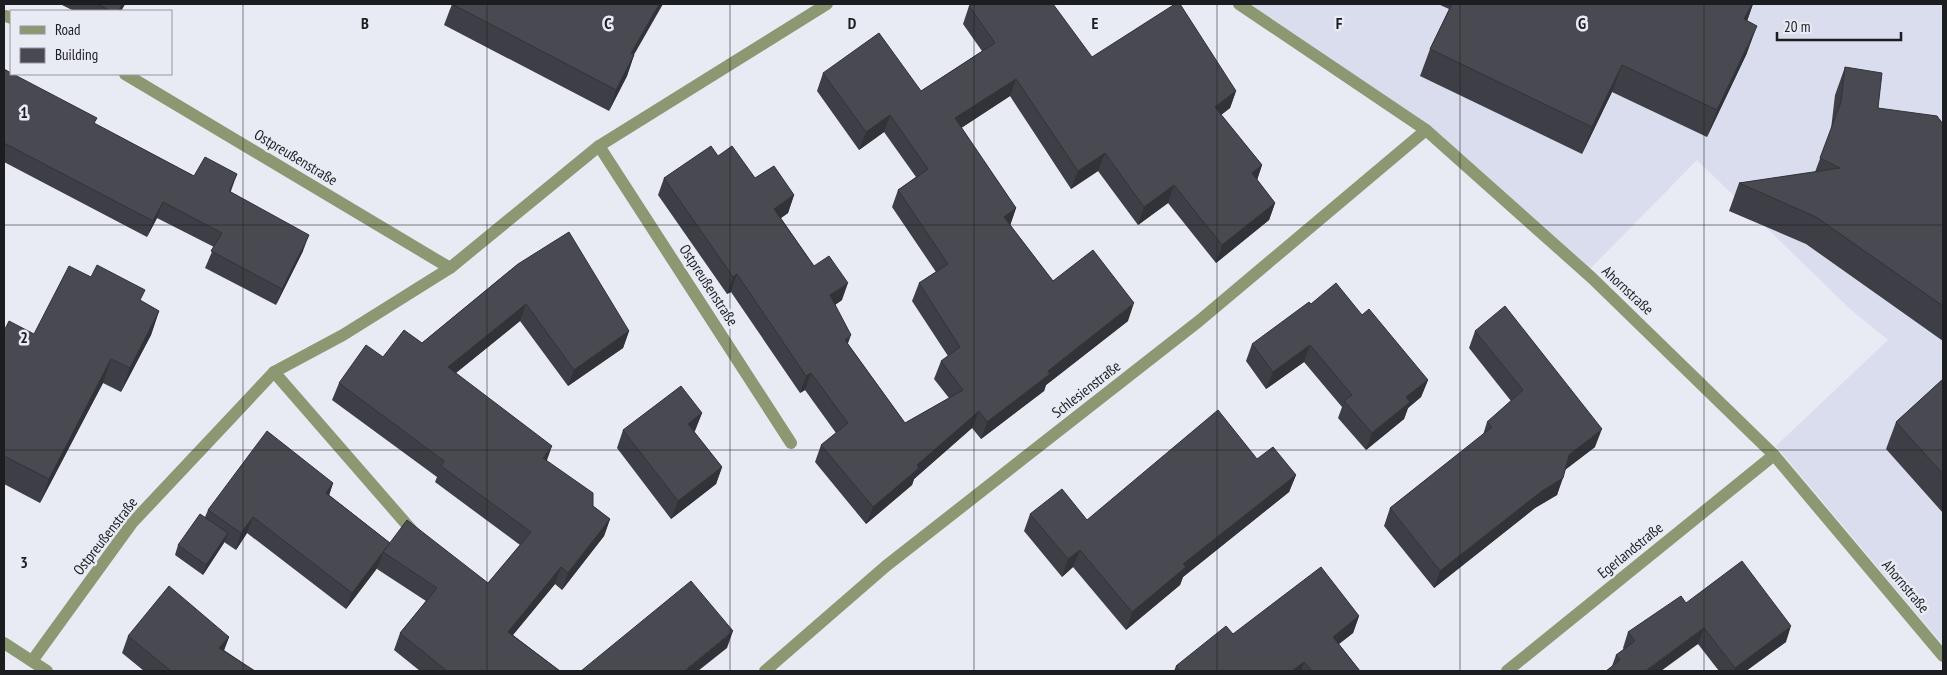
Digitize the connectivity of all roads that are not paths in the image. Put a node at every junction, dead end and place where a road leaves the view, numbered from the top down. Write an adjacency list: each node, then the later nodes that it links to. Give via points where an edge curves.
1 (827, 4): 5 (street, Ostpreußenstraße)
2 (1239, 4): 4 (street, Ahornstraße)
3 (127, 75): 6 (street, Ostpreußenstraße)
4 (1426, 130): 9 (street, Ahornstraße, via 1614,298); 15 (street, Schlesienstraße, via 1199,320 886,566)
5 (599, 146): 6 (street, Ostpreußenstraße); 8 (street, Ostpreußenstraße)
6 (450, 268): 7 (street, Ostpreußenstraße, via 343,335)
7 (274, 372): 10 (street); 13 (street, Ostpreußenstraße, via 132,523)
8 (792, 442)
9 (1774, 455): 12 (street, Ahornstraße); 16 (street, Egerlandstraße)
10 (415, 534)
11 (4, 644): 13 (street)
12 (1943, 656)
13 (32, 661): 14 (street)
14 (47, 671)
15 (765, 671)
16 (1507, 671)

